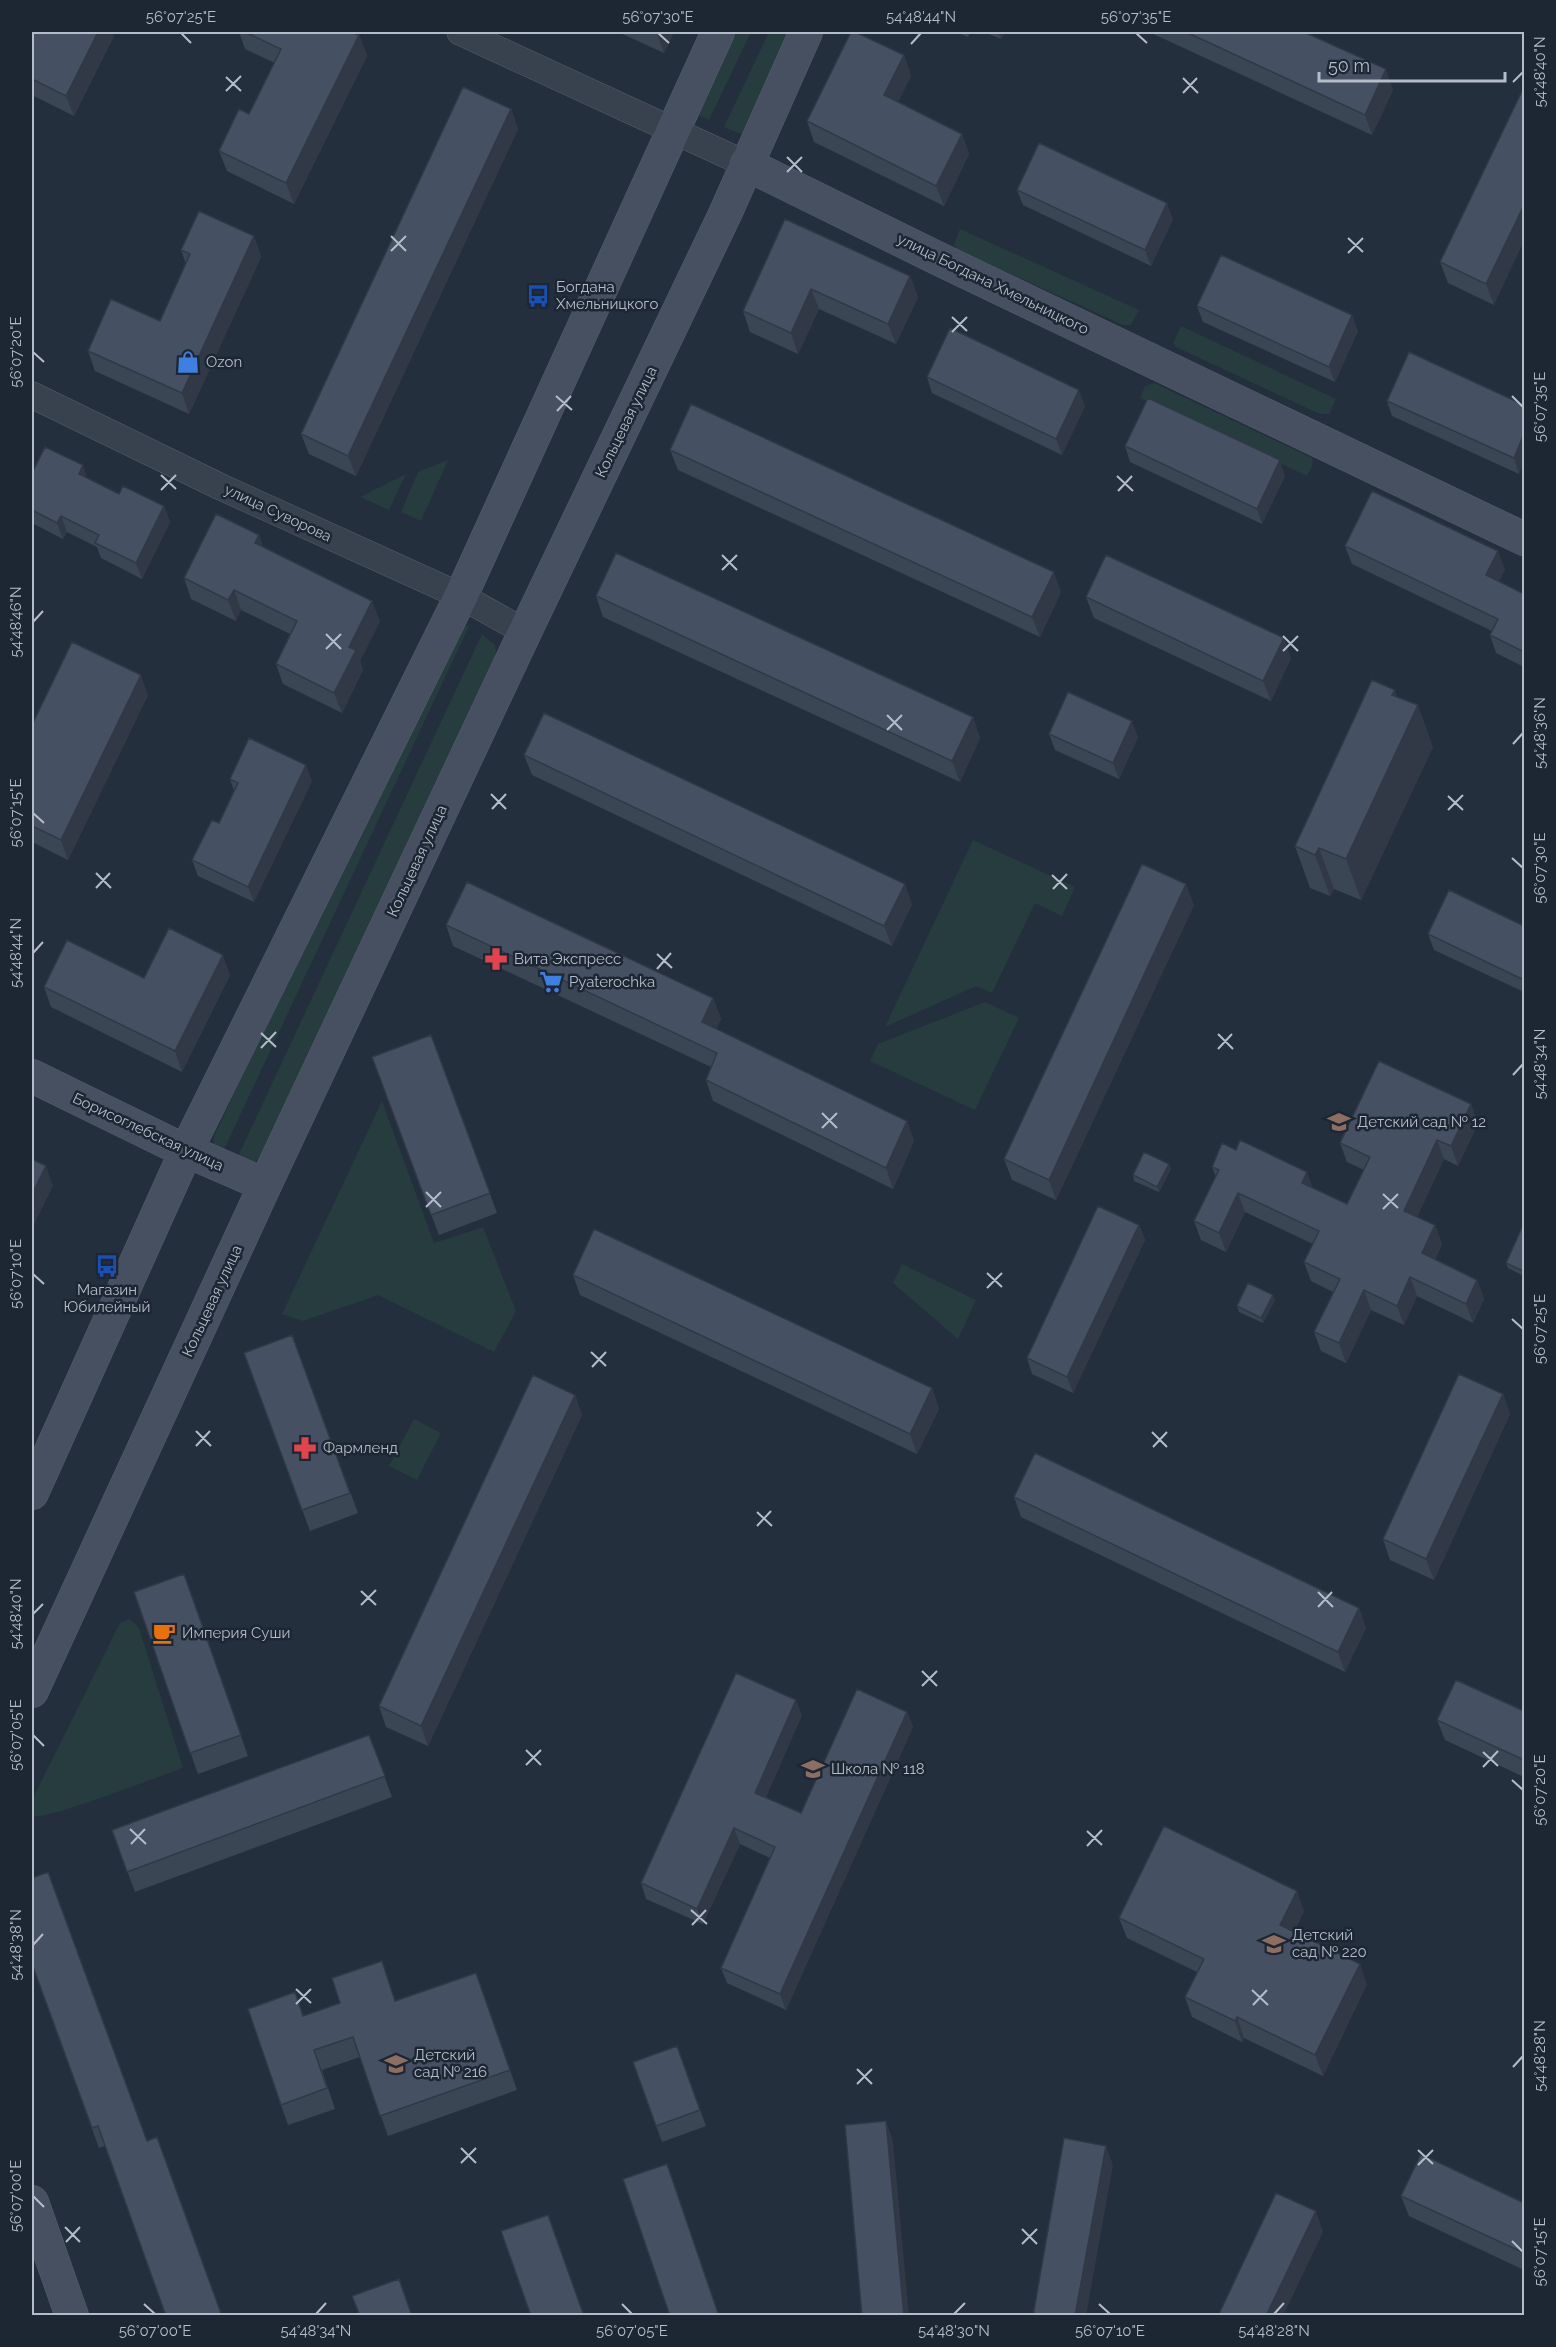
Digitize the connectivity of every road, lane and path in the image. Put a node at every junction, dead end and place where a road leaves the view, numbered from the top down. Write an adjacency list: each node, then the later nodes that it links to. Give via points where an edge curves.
1 (460, 32): 4 (street, улица Богдана Хмельницкого)
2 (718, 32): 4 (main road)
3 (806, 32): 5 (main road, Кольцевая улица)
4 (672, 130): 5 (street, улица Богдана Хмельницкого); 8 (main road)
5 (746, 164): 7 (main road, улица Богдана Хмельницкого); 9 (main road, Кольцевая улица)
6 (32, 394): 8 (street, улица Суворова, via 221,487)
7 (1524, 539)
8 (461, 596): 9 (street, улица Суворова); 11 (main road)
9 (525, 632): 12 (main road, Кольцевая улица)
10 (32, 1076): 11 (main road, Борисоглебская улица)
11 (186, 1151): 12 (main road, Борисоглебская улица); 13 (main road)
12 (265, 1185): 14 (main road, Кольцевая улица)
13 (32, 1493)
14 (32, 1691)
15 (32, 2202): 16 (main road)
16 (72, 2316)

